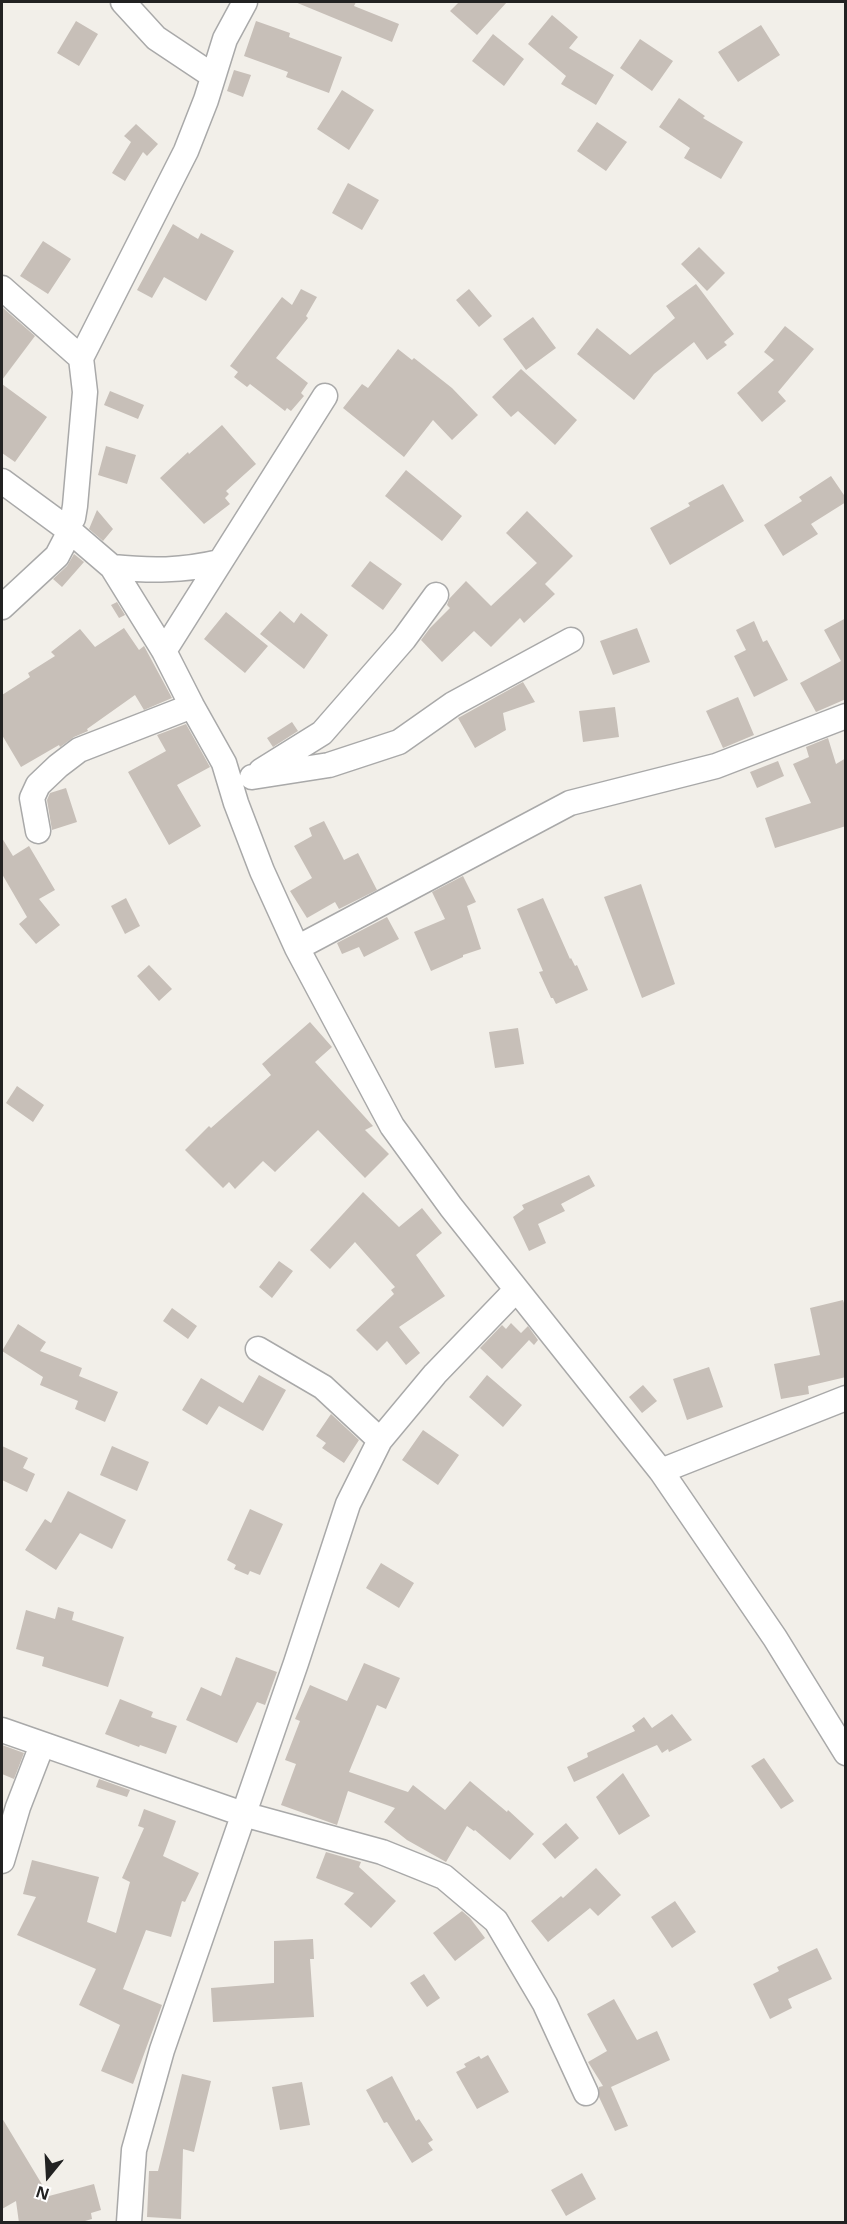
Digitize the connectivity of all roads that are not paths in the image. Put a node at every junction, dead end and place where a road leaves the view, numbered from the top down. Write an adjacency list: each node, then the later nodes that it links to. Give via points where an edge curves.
1 (123, 2): 3 (street, via 156,38)
2 (245, 2): 3 (street, via 225,39)
3 (213, 76): 5 (street, via 186,151)
4 (2, 288): 5 (street)
5 (81, 358): 8 (street, via 85,392 75,506)
6 (325, 396): 9 (street)
7 (2, 481): 8 (street)
8 (68, 530): 10 (street); 12 (street, via 57,556)
9 (220, 562): 10 (street, via 191,569 152,571); 14 (street)
10 (112, 567): 14 (street)
11 (436, 595): 18 (street, via 404,639 322,733)
12 (2, 607)
13 (571, 640): 18 (street, via 453,704 399,742 328,765)
14 (164, 651): 15 (street)
15 (192, 706): 17 (street); 19 (street, via 79,750 58,766 38,785 32,798)
16 (846, 716): 20 (street, via 716,766 570,803)
17 (224, 763): 18 (street); 20 (street, via 262,872)
18 (252, 777)
19 (38, 831)
20 (297, 948): 21 (street, via 392,1126)
21 (516, 1290): 24 (street, via 435,1374); 25 (street)
22 (258, 1348): 24 (street, via 322,1387)
23 (846, 1398): 25 (street)
24 (380, 1440): 29 (street, via 348,1504)
25 (661, 1471): 28 (street, via 775,1638)
26 (2, 1730): 27 (street)
27 (42, 1745): 29 (street); 30 (street)
28 (846, 1753)
29 (243, 1814): 31 (street, via 382,1852 444,1877 496,1921 544,2004); 32 (street, via 162,2050 134,2150)
30 (2, 1861)
31 (586, 2093)
32 (129, 2223)

